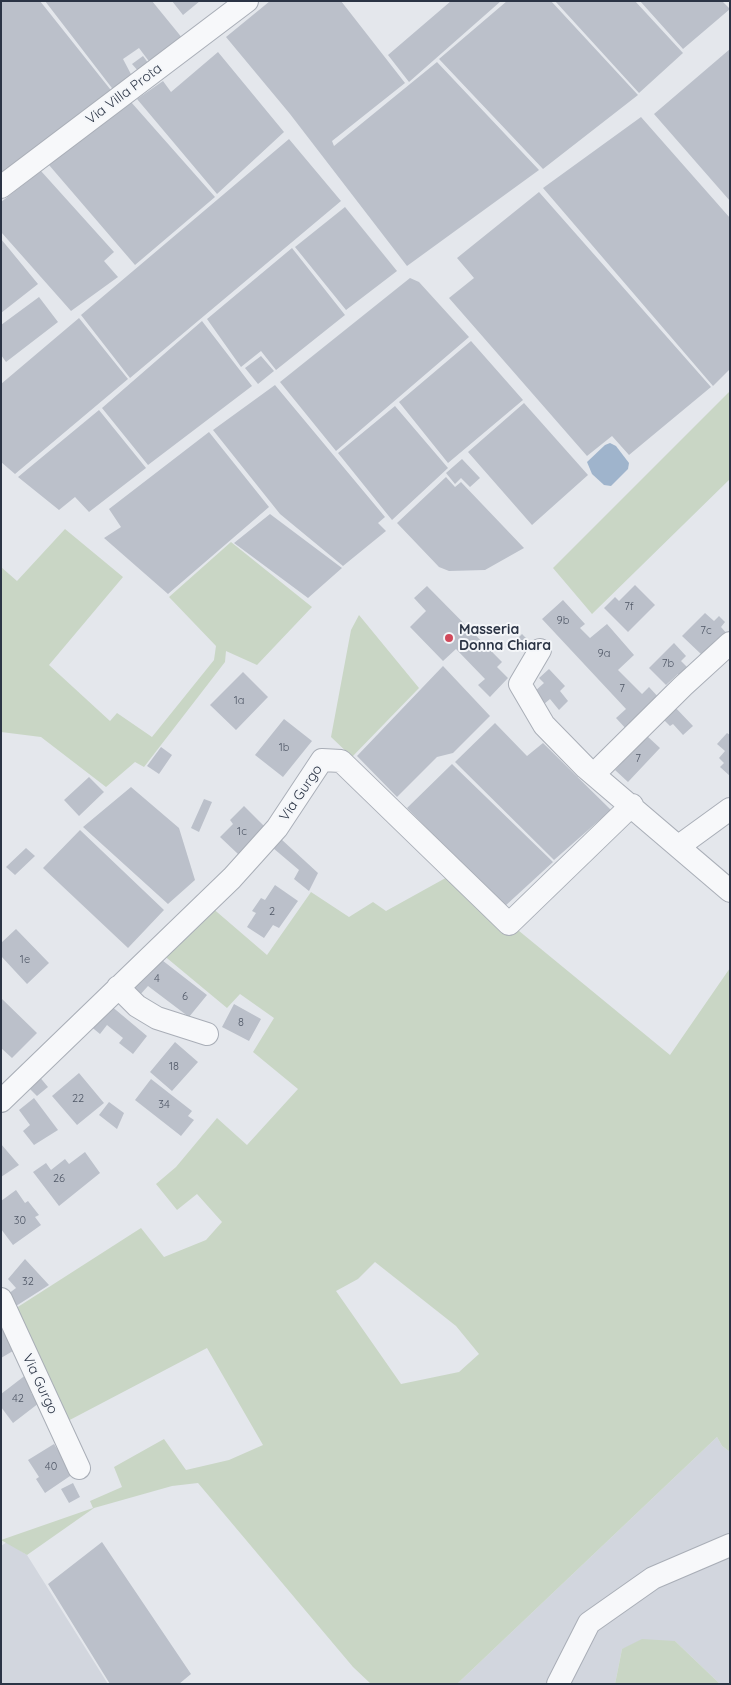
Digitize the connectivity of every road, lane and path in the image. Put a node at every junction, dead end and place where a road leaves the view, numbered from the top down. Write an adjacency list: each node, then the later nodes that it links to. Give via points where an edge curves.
1 (247, 1): 2 (street, Via Villa Prota)
2 (1, 187)
3 (730, 643): 5 (street)
4 (540, 650): 5 (street, via 523,676 522,691 544,724)
5 (594, 774): 6 (street)
6 (632, 805): 8 (street); 10 (street, Via Gurgo, via 509,924 340,761 322,760 277,828 258,850)
7 (730, 809): 8 (street)
8 (678, 846): 9 (street)
9 (730, 891)
10 (118, 987): 11 (street, via 137,1006 157,1018); 12 (street, Via Gurgo)
11 (207, 1034)
12 (1, 1100)
13 (1, 1299): 14 (street, Via Gurgo)
14 (79, 1468)
15 (730, 1545): 16 (street, via 653,1578 589,1622)
16 (558, 1684)

